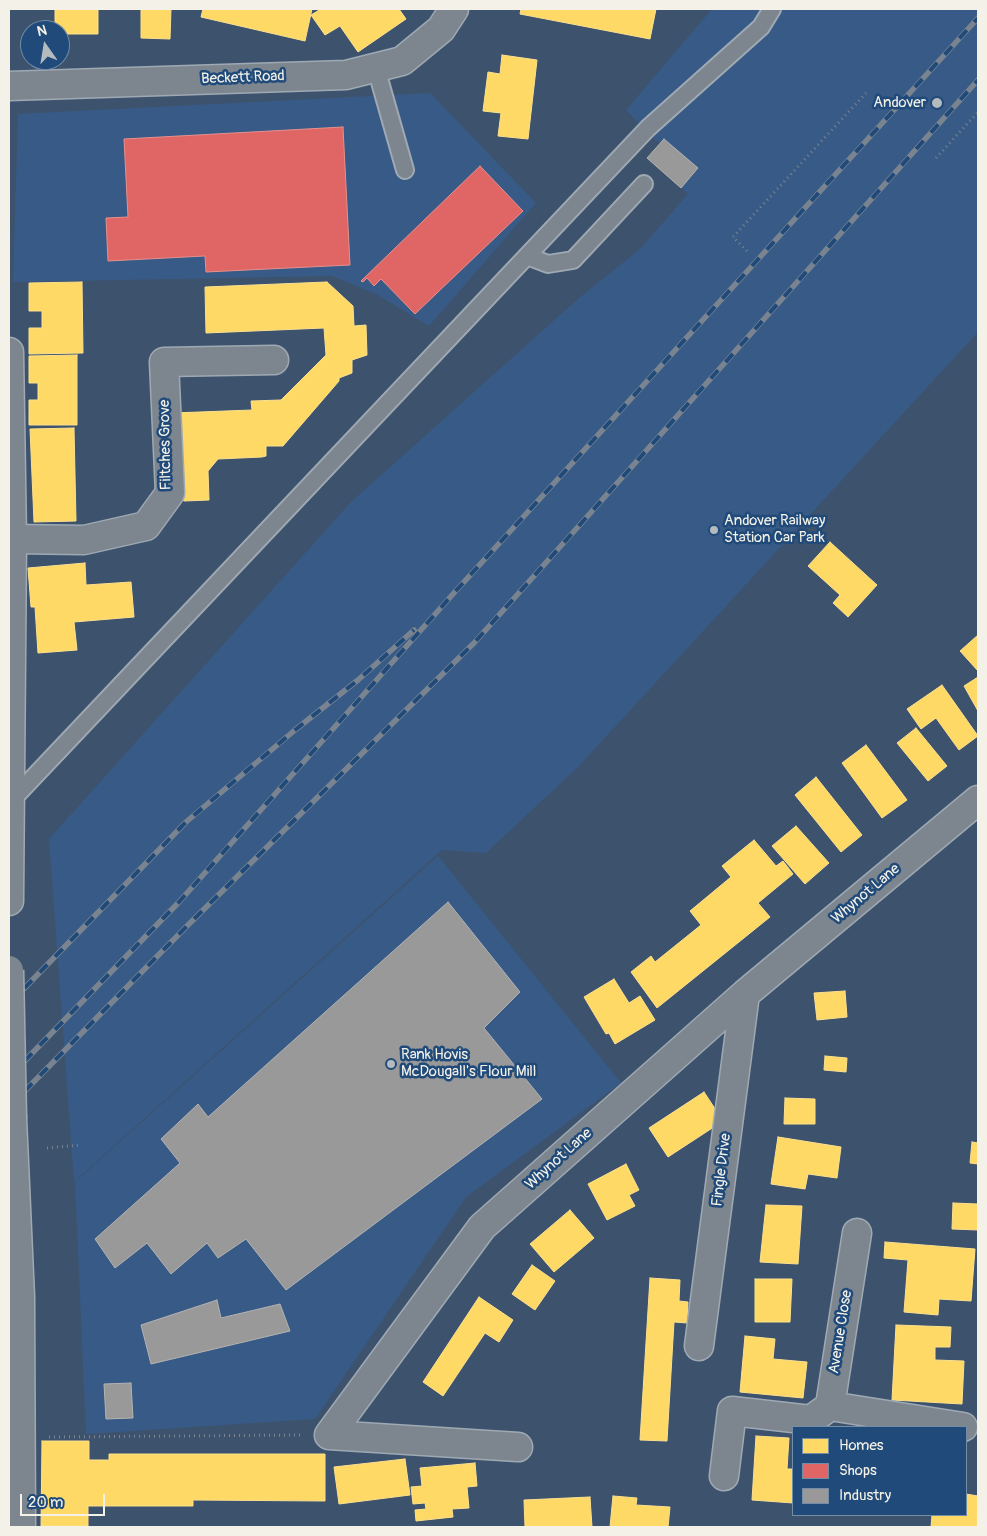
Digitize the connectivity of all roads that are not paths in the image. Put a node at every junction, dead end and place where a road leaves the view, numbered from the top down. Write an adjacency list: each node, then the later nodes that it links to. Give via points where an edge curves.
1 (454, 9): 3 (street, Beckett Road, via 440,29 402,61)
2 (772, 9): 7 (lane, via 761,27 648,128)
3 (376, 68): 4 (street, Beckett Road, via 346,75); 5 (lane)
4 (9, 86)
5 (405, 170)
6 (644, 184): 7 (lane, via 573,260 548,264)
7 (527, 256): 13 (lane)
8 (9, 352): 10 (street)
9 (274, 360): 10 (street, Filtches Grove, via 164,362 170,493 146,526 84,540)
10 (12, 539): 11 (street)
11 (10, 734): 13 (street)
12 (978, 800): 16 (street, Whynot Lane)
13 (11, 801): 14 (street)
14 (9, 901)
15 (9, 970): 21 (street, bridge)
16 (745, 994): 18 (street, Fingle Drive); 22 (street, Whynot Lane, via 482,1227 329,1435)
17 (846, 1248): 19 (street, Avenue Close)
18 (699, 1346)
19 (830, 1406): 20 (street); 23 (street, via 811,1420 732,1411)
20 (952, 1426)
21 (25, 1432): 24 (street)
22 (518, 1447)
23 (724, 1476)
24 (21, 1527)

